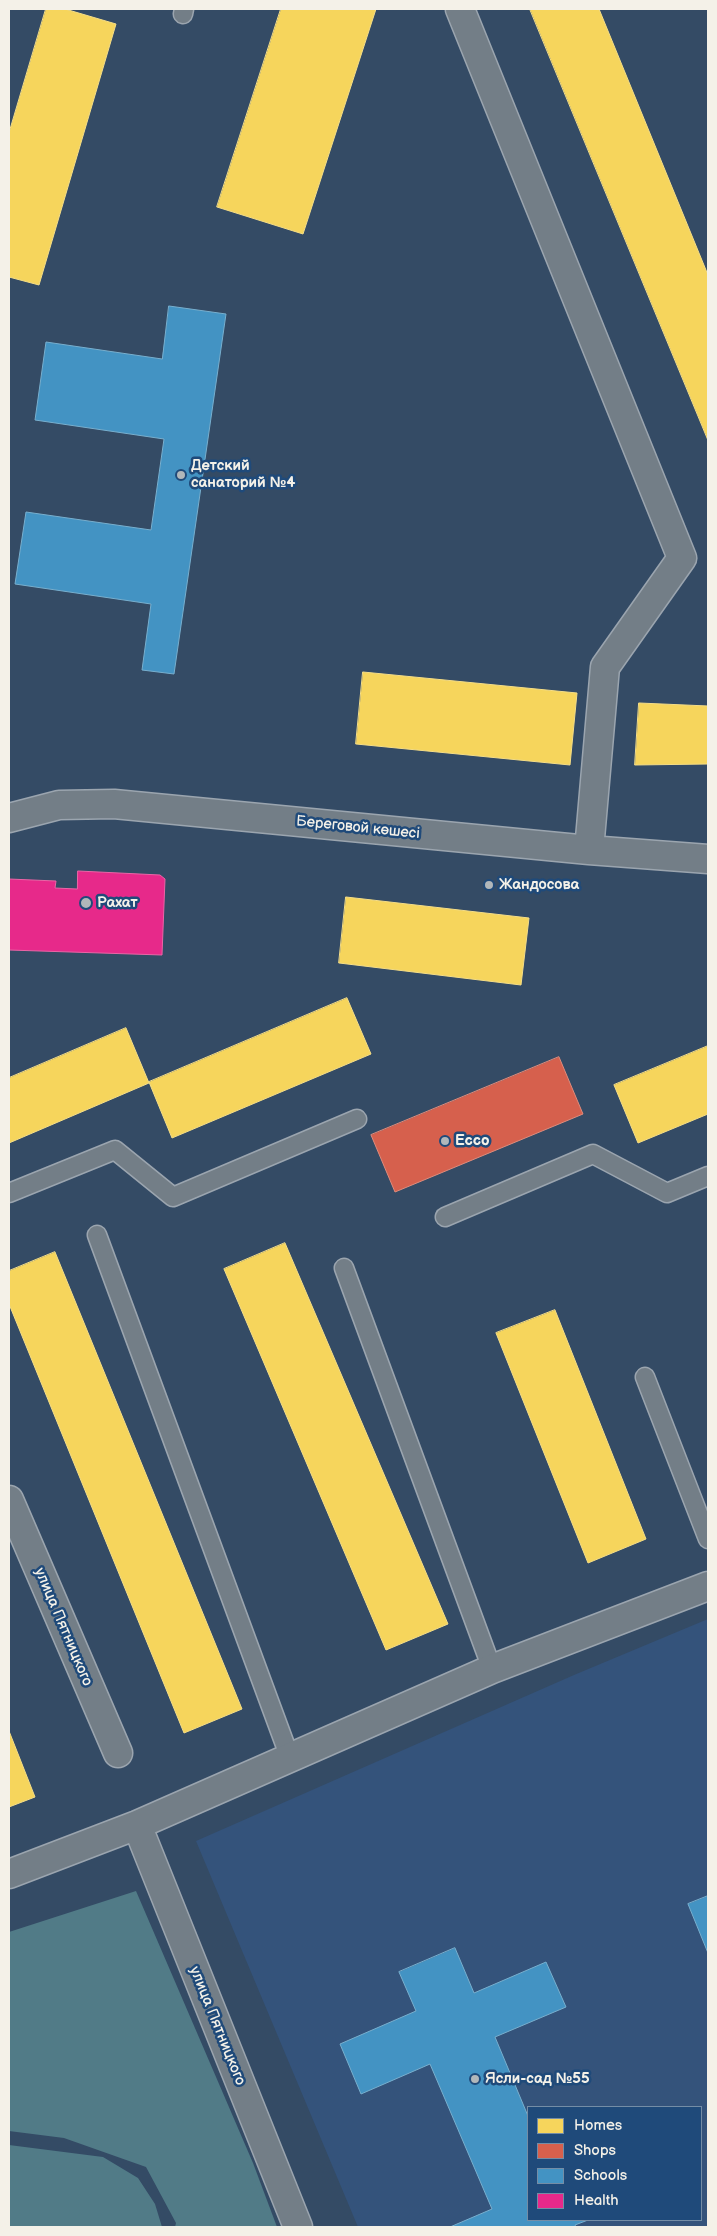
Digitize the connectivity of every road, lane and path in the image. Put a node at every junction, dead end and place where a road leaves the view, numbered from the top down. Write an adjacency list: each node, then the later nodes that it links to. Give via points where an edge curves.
1 (460, 9): 3 (street, via 682,558 605,667)
2 (9, 818): 3 (street, Береговой көшесі, via 59,805 114,804)
3 (589, 850): 4 (street, Береговой көшесі)
4 (708, 859)
5 (357, 1119): 7 (lane, via 173,1197 115,1150)
6 (708, 1176): 8 (lane, via 667,1193 593,1154)
7 (9, 1193)
8 (446, 1217)
9 (97, 1236): 17 (lane)
10 (344, 1268): 15 (lane)
11 (645, 1378): 13 (lane)
12 (9, 1500): 16 (street, улица Пятницкого)
13 (708, 1539)
14 (708, 1586): 15 (street)
15 (492, 1669): 17 (street)
16 (118, 1753)
17 (290, 1758): 18 (street)
18 (137, 1825): 19 (street); 20 (street, улица Пятницкого)
19 (9, 1874)
20 (298, 2227)

